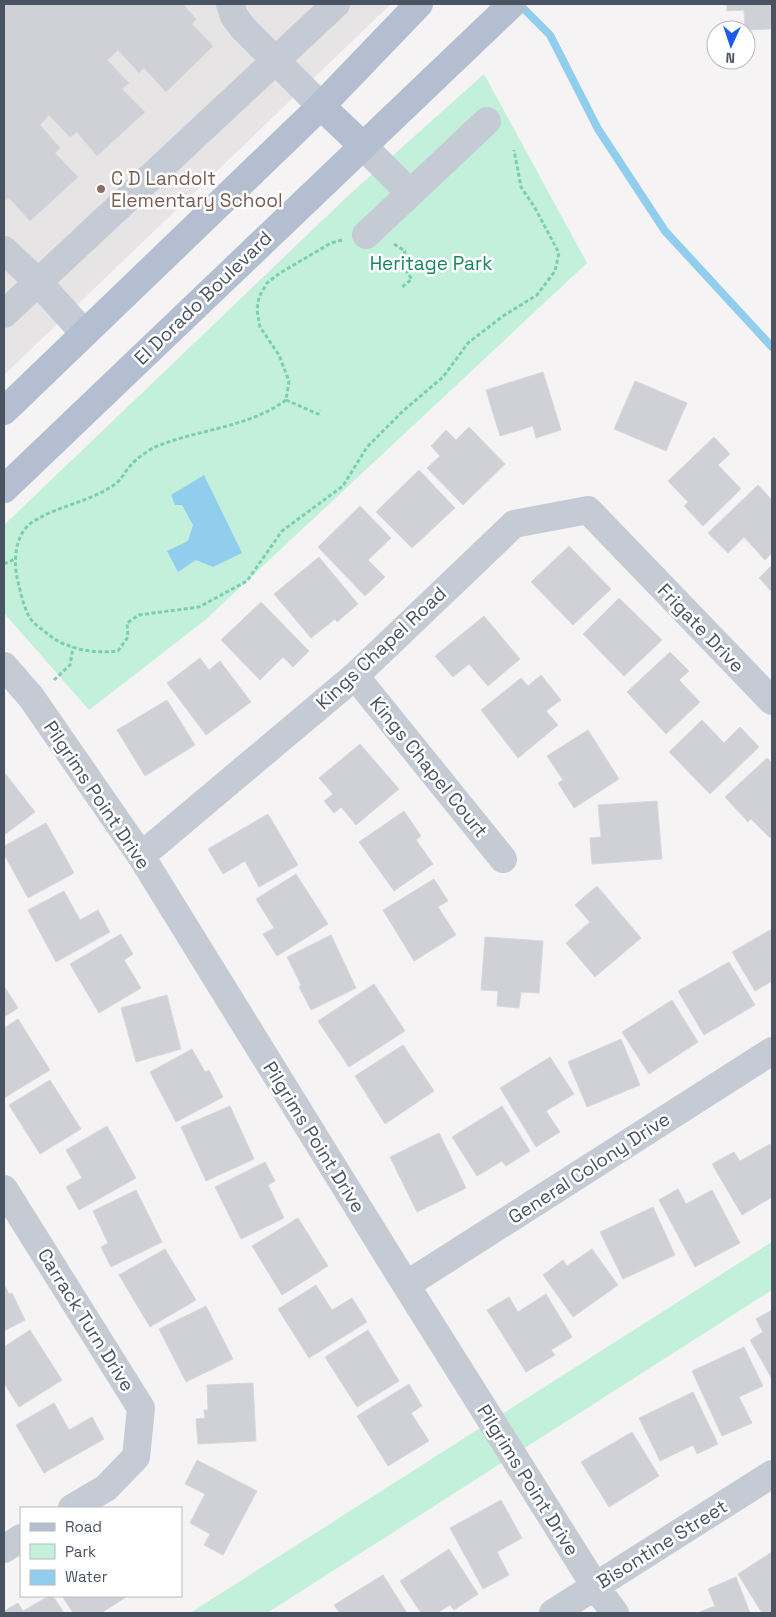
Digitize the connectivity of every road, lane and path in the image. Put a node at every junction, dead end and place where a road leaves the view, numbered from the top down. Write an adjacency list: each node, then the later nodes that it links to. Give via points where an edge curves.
1 (230, 4): 5 (street, via 243,28)
2 (336, 4): 5 (street)
3 (419, 4): 6 (main road)
4 (512, 4): 8 (main road, El Dorado Boulevard)
5 (276, 60): 6 (street); 13 (street)
6 (321, 106): 8 (main road); 16 (main road)
7 (487, 121): 10 (street)
8 (363, 146): 10 (street); 20 (main road, El Dorado Boulevard)
9 (514, 150): 24 (path, via 521,187 559,253 555,271 537,294 468,343 443,377 367,447 343,486 282,531 247,581 199,607 139,615 127,623 128,637 118,651 101,653)
10 (410, 193): 11 (street)
11 (366, 235): 14 (path, via 389,240 405,252 401,262 412,280); 17 (path, via 331,243 280,272 267,283 260,297 257,310 260,327 279,355 289,381)
12 (4, 250): 13 (street)
13 (38, 282): 15 (street); 16 (street)
14 (402, 288)
15 (4, 314)
16 (84, 333): 18 (main road)
17 (286, 400): 19 (path, via 318,414); 22 (path, via 273,410 233,425 154,448 132,463 116,484 90,499 33,521 20,537)
18 (4, 410)
19 (320, 410)
20 (4, 489)
21 (630, 555): 26 (street, Kings Chapel Road, via 588,510 514,524); 28 (street, Frigate Drive)
22 (15, 559): 23 (path); 24 (path, via 30,619 47,634)
23 (4, 564)
24 (73, 647): 27 (path, via 70,665)
25 (4, 666): 29 (street, Pilgrims Point Drive, via 31,698)
26 (355, 676): 29 (street, Kings Chapel Road); 30 (street, Kings Chapel Court)
27 (54, 680)
28 (772, 701)
29 (141, 856): 33 (street, Pilgrims Point Drive)
30 (503, 859)
31 (772, 1052): 33 (street, General Colony Drive)
32 (4, 1189): 35 (street, Carrack Turn Drive, via 141,1408 136,1458 106,1488)
33 (406, 1286): 38 (street, Pilgrims Point Drive)
34 (772, 1474): 38 (street, Bisontine Street)
35 (74, 1507)
36 (20, 1539): 37 (street)
37 (4, 1549)
38 (595, 1586): 39 (street, Bisontine Street); 40 (street, Pilgrims Point Drive)
39 (553, 1613)
40 (614, 1613)

